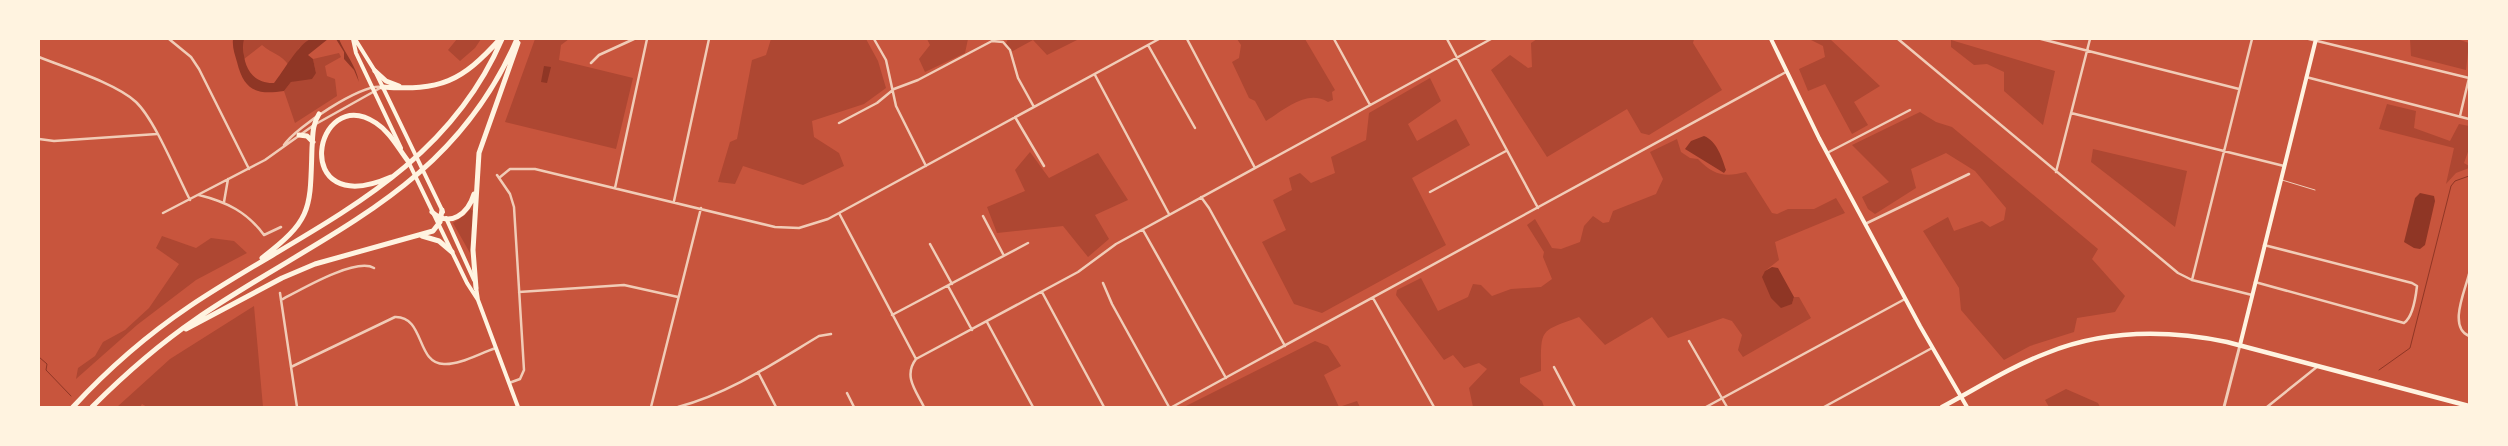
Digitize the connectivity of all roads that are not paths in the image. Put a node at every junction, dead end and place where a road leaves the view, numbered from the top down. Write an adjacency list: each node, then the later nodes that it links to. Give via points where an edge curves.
1 (168, 39): 61 (street, via 191,57 199,69)
2 (354, 39): 26 (main road); 31 (main road, via 356,53)
3 (501, 39): 33 (highway, via 474,65 453,79 430,87); 65 (highway, via 474,92 433,143)
4 (518, 39): 67 (highway, via 480,145); 117 (highway, via 485,100 438,157 399,191)
5 (634, 39): 25 (street, via 599,55)
6 (647, 39): 68 (street)
7 (709, 39): 75 (street)
8 (874, 39): 34 (street, via 886,60)
9 (1160, 39): 21 (street)
10 (1188, 39): 60 (street)
11 (1334, 39): 37 (street)
12 (1448, 39): 24 (street)
13 (1490, 39): 24 (street)
14 (1771, 39): 27 (main road)
15 (1898, 39): 62 (street)
16 (2041, 39): 22 (street)
17 (2090, 39): 22 (street)
18 (2252, 39): 35 (street)
19 (2309, 39): 20 (street)
20 (2316, 39): 29 (main road); 30 (street)
21 (1148, 45): 28 (street); 47 (street)
22 (2087, 50): 35 (street); 40 (street)
23 (39, 57): 48 (street, via 131,98)
24 (1457, 57): 37 (street); 53 (street)
25 (590, 63)
26 (375, 72): 32 (main road); 33 (highway, via 387,82)
27 (1786, 72): 55 (main road); 77 (street)
28 (1095, 75): 38 (street); 82 (street)
29 (2306, 77): 42 (street); 59 (main road)
30 (2469, 77): 42 (street)
31 (372, 87): 32 (street); 36 (main road); 41 (street)
32 (382, 87): 33 (highway); 36 (street); 78 (main road)
33 (406, 89)
34 (894, 89): 38 (street, via 992,41 1003,42 1010,50 1018,78); 45 (street); 57 (street, via 896,106)
35 (2239, 89): 54 (street)
36 (375, 93): 46 (street); 56 (main road)
37 (1370, 105): 60 (street)
38 (1034, 107): 43 (street)
39 (1910, 110): 55 (street)
40 (2071, 113): 54 (street); 62 (street)
41 (319, 114): 46 (highway); 52 (street, via 294,132)
42 (2460, 116): 44 (street)
43 (1015, 117): 57 (street); 58 (street)
44 (2469, 119)
45 (839, 123)
46 (314, 125): 49 (street); 51 (highway)
47 (1195, 128)
48 (157, 134): 50 (street, via 54,141); 73 (street)
49 (299, 135): 51 (highway, via 307,136); 52 (street)
50 (39, 139)
51 (313, 142): 97 (highway, via 310,198 302,220 284,241)
52 (283, 146): 61 (street)
53 (1506, 151): 70 (street); 77 (street)
54 (2224, 152): 59 (street); 98 (street)
55 (1827, 153): 85 (main road)
56 (408, 162): 65 (highway, via 381,127 365,118 345,118 326,132 321,145 321,160 337,181 363,186); 79 (main road)
57 (926, 166): 81 (street)
58 (1044, 166)
59 (2284, 166): 66 (main road)
60 (1255, 168): 72 (street)
61 (249, 169): 64 (street)
62 (2056, 172): 98 (street, via 2178,273)
63 (1968, 174): 85 (street)
64 (228, 178): 71 (street); 74 (street)
65 (392, 178): 97 (highway, via 353,206)
66 (2280, 180): 69 (lane); 92 (main road)
67 (476, 187): 84 (highway, via 464,212 456,218); 102 (highway, via 473,259)
68 (615, 188): 75 (street); 103 (street, via 535,169 510,169 498,176 514,207)
69 (2314, 190)
70 (1430, 192)
71 (198, 195): 73 (street); 74 (street)
72 (1201, 197): 82 (street); 120 (street)
73 (190, 200): 80 (street)
74 (224, 202): 87 (street, via 247,216 264,236)
75 (674, 202): 76 (street)
76 (701, 208): 81 (street, via 785,228 810,226); 107 (street)
77 (1538, 208): 108 (street)
78 (442, 210): 84 (highway)
79 (432, 212): 84 (highway); 86 (main road)
80 (163, 213)
81 (839, 213): 112 (street)
82 (1170, 215): 88 (street)
83 (983, 216): 94 (street)
84 (444, 219): 86 (highway); 102 (main road)
85 (1865, 224): 109 (main road)
86 (439, 225): 89 (highway); 93 (main road)
87 (280, 227)
88 (1143, 230): 104 (street); 128 (street)
89 (416, 235): 93 (highway, via 432,237); 117 (highway, via 315,264 282,278)
90 (1028, 243): 94 (street)
91 (930, 244): 101 (street)
92 (2264, 245): 99 (main road); 99 (street, via 2417,286 2409,318 2404,323)
93 (452, 252): 111 (main road)
94 (1004, 254): 101 (street)
95 (374, 268): 110 (street, via 364,264 341,271)
96 (2469, 274): 116 (street, via 2458,322 2462,332)
97 (240, 275): 134 (highway, via 149,336)
98 (2192, 280): 106 (street)
99 (2255, 282): 106 (main road)
100 (1103, 283): 145 (street)
101 (950, 285): 112 (street); 114 (street)
102 (476, 288): 111 (main road)
103 (519, 292): 107 (street, via 624,285); 129 (street, via 524,374)
104 (1042, 292): 113 (street); 144 (street)
105 (280, 293): 110 (street)
106 (2252, 295): 119 (main road)
107 (678, 297): 138 (street)
108 (1373, 298): 120 (street); 146 (street)
109 (1905, 298): 122 (main road); 132 (street)
110 (281, 300): 125 (street)
111 (478, 300): 121 (main road)
112 (892, 315): 123 (street)
113 (987, 322): 114 (street); 143 (street)
114 (972, 330): 123 (street)
115 (831, 334): 127 (street, via 819,336)
116 (2469, 336)
117 (166, 340): 135 (highway)
118 (1689, 341): 132 (street)
119 (2240, 345): 124 (main road); 131 (main road, via 2206,337 2162,334 2095,340 2048,352); 153 (street)
120 (1286, 346): 128 (street)
121 (496, 347): 125 (street, via 450,364 440,364 428,356 411,323 395,317); 129 (main road)
122 (1933, 348): 131 (main road); 150 (street)
123 (916, 359): 142 (street, via 909,370 911,383)
124 (2318, 366): 133 (main road); 154 (street)
125 (291, 367): 136 (street)
126 (1554, 367): 147 (street)
127 (758, 372): 139 (street, via 712,396); 140 (street)
128 (1226, 378): 145 (street)
129 (509, 383): 137 (main road)
130 (847, 393): 141 (street)
131 (1961, 397): 151 (main road); 152 (main road)
132 (1722, 398): 148 (street); 149 (street)
133 (2469, 406)
134 (73, 407)
135 (92, 407)
136 (297, 407)
137 (518, 407)
138 (651, 407)
139 (678, 407)
140 (776, 407)
141 (854, 407)
142 (924, 407)
143 (1033, 407)
144 (1104, 407)
145 (1170, 407)
146 (1434, 407)
147 (1575, 407)
148 (1706, 407)
149 (1727, 407)
150 (1824, 407)
151 (1942, 407)
152 (1968, 407)
153 (2224, 407)
154 (2266, 407)

